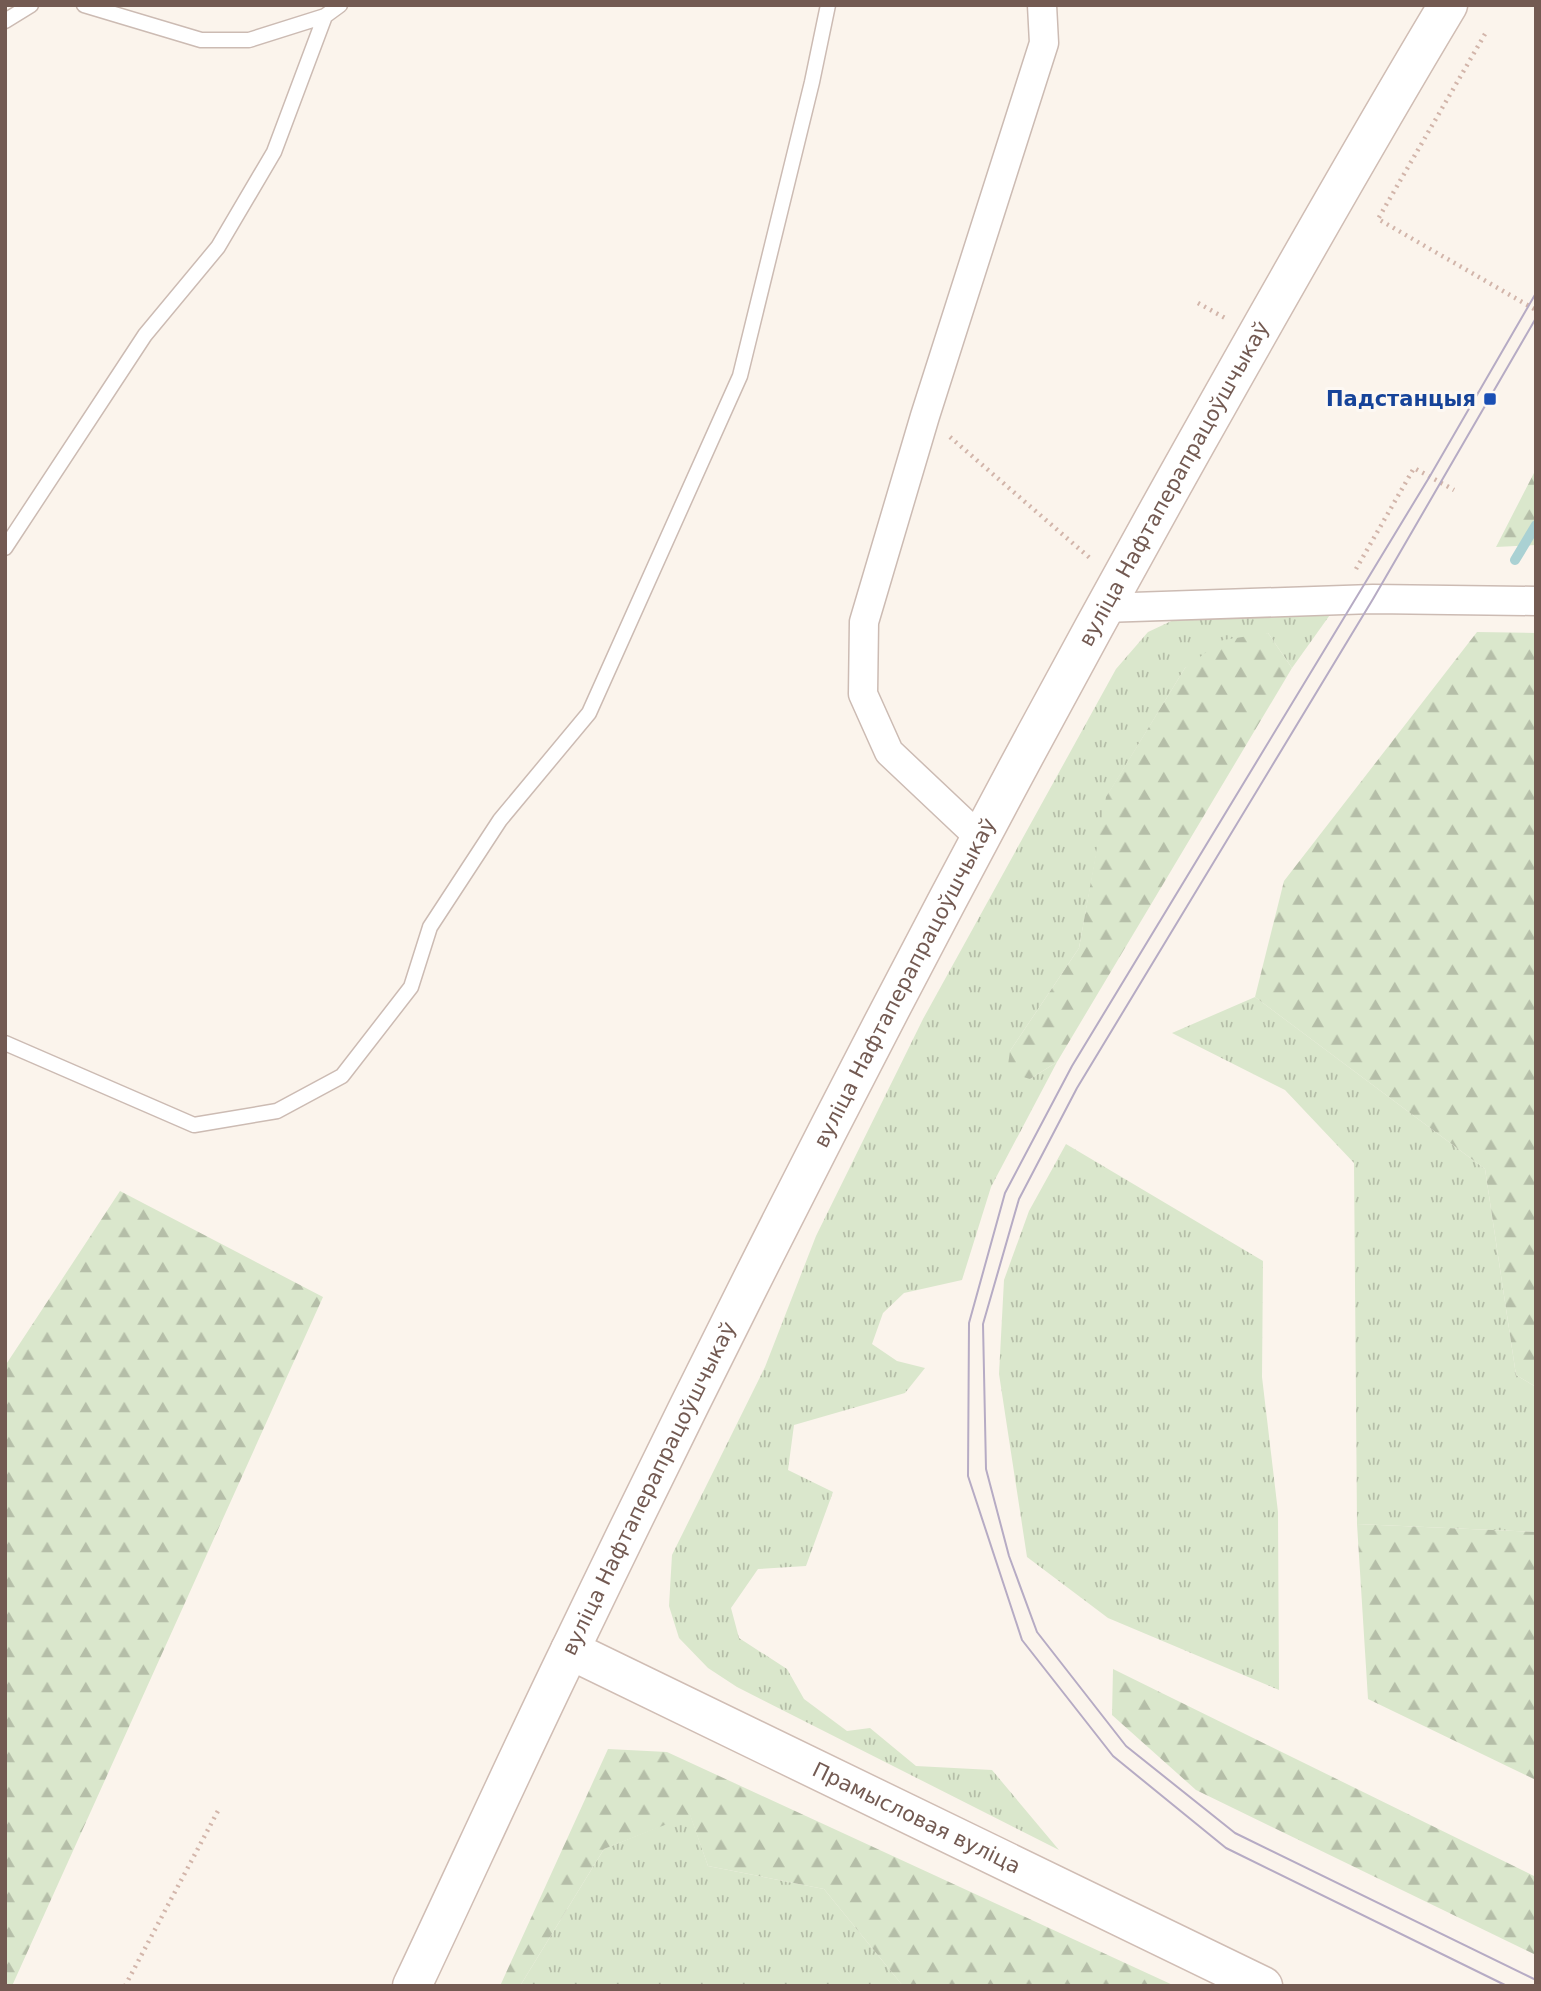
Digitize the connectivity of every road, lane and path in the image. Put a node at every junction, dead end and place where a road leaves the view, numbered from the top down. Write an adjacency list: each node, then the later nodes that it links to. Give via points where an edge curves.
1 (31, 5): 8 (lane)
2 (85, 5): 7 (lane, via 201,40 249,40)
3 (340, 5): 7 (lane)
4 (828, 5): 18 (lane, via 740,376 589,713 500,820 430,928 411,987 342,1076 277,1111 194,1125)
5 (1042, 5): 11 (street, via 1044,43)
6 (1448, 5): 14 (main road, вуліца Нафтаперапрацоўшчыкаў)
7 (325, 16): 13 (lane, via 274,152 218,247 145,335)
8 (5, 21)
9 (1485, 34): 10 (path, via 1378,219)
10 (1536, 310)
11 (925, 416): 14 (path); 17 (street, via 864,622 863,694 889,752)
12 (1454, 490): 15 (path, via 1414,468)
13 (5, 548)
14 (1110, 595): 15 (street); 17 (main road, вуліца Нафтаперапрацоўшчыкаў)
15 (1338, 600): 16 (street)
16 (1536, 601)
17 (979, 837): 19 (main road, вуліца Нафтаперапрацоўшчыкаў, via 782,1219)
18 (5, 1043)
19 (570, 1650): 22 (main road, вуліца Нафтаперапрацоўшчыкаў); 23 (main road, Прамысловая вуліца)
20 (220, 1807): 21 (path)
21 (125, 1986)
22 (412, 1986)
23 (1264, 1986)

